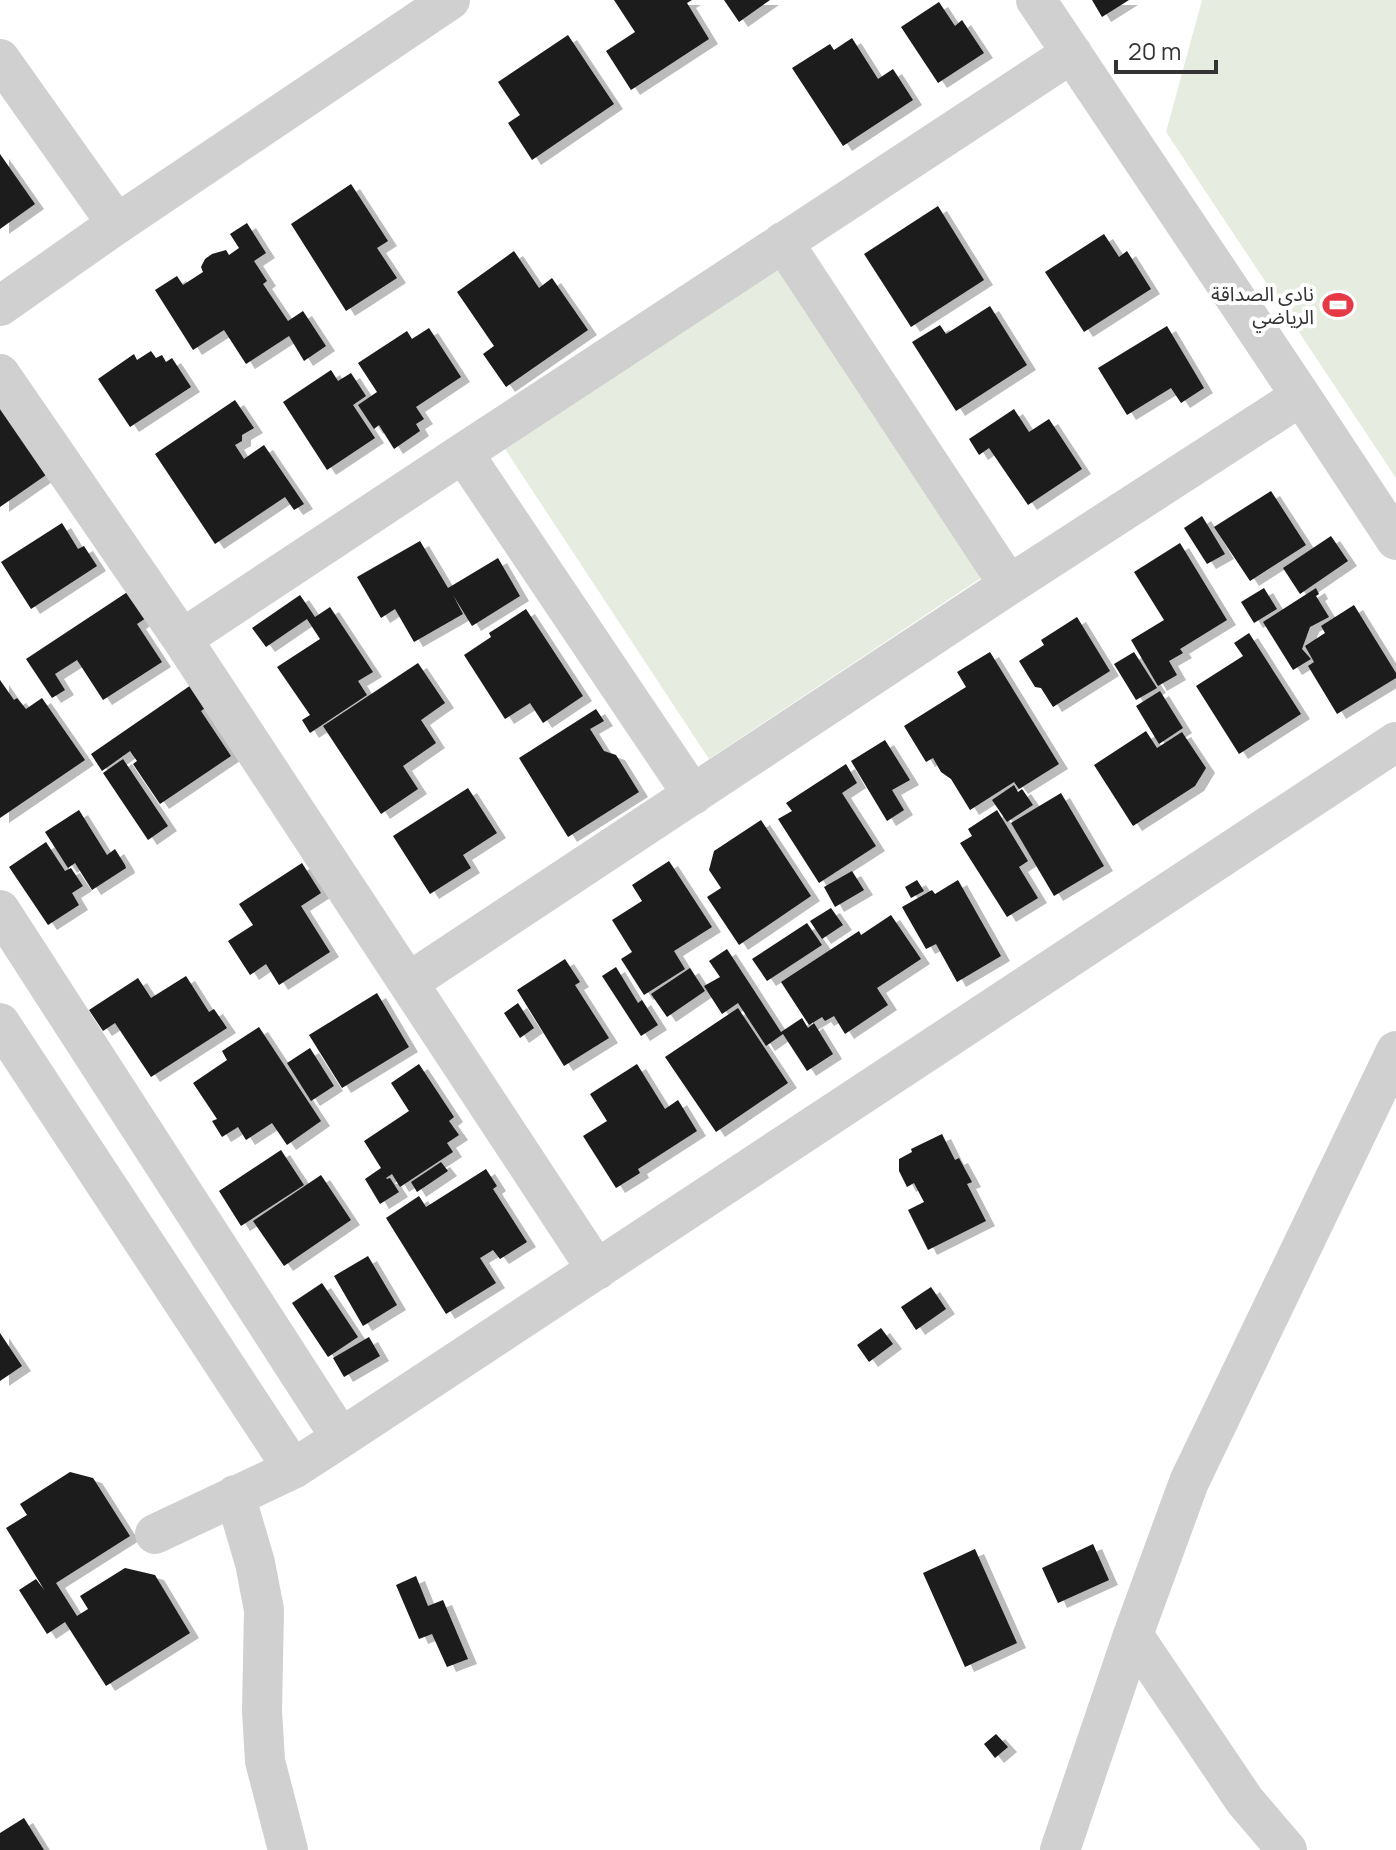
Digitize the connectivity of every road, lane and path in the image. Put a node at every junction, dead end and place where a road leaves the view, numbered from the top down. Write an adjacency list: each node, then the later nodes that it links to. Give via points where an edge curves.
1 (450, 0): 5 (street)
2 (1036, 0): 3 (street)
3 (1072, 53): 6 (street); 9 (street)
4 (0, 59): 5 (street)
5 (117, 224): 7 (street)
6 (783, 242): 10 (street); 12 (street)
7 (0, 306)
8 (0, 374): 13 (street)
9 (1301, 396): 11 (street); 12 (street)
10 (463, 453): 13 (street); 15 (street)
11 (1396, 540)
12 (1009, 585): 15 (street)
13 (182, 639): 17 (street)
14 (1396, 742): 20 (street)
15 (693, 795): 17 (street)
16 (0, 910): 21 (street)
17 (409, 982): 20 (street)
18 (0, 1023): 22 (street)
19 (1396, 1051): 25 (street, via 1189,1482)
20 (597, 1270): 21 (street)
21 (341, 1438): 22 (street)
22 (293, 1469): 23 (street)
23 (235, 1495): 24 (street); 26 (street, via 264,1610 265,1761)
24 (155, 1534)
25 (1133, 1635): 27 (street); 28 (street, via 1245,1801)
26 (288, 1850)
27 (1060, 1850)
28 (1287, 1850)

